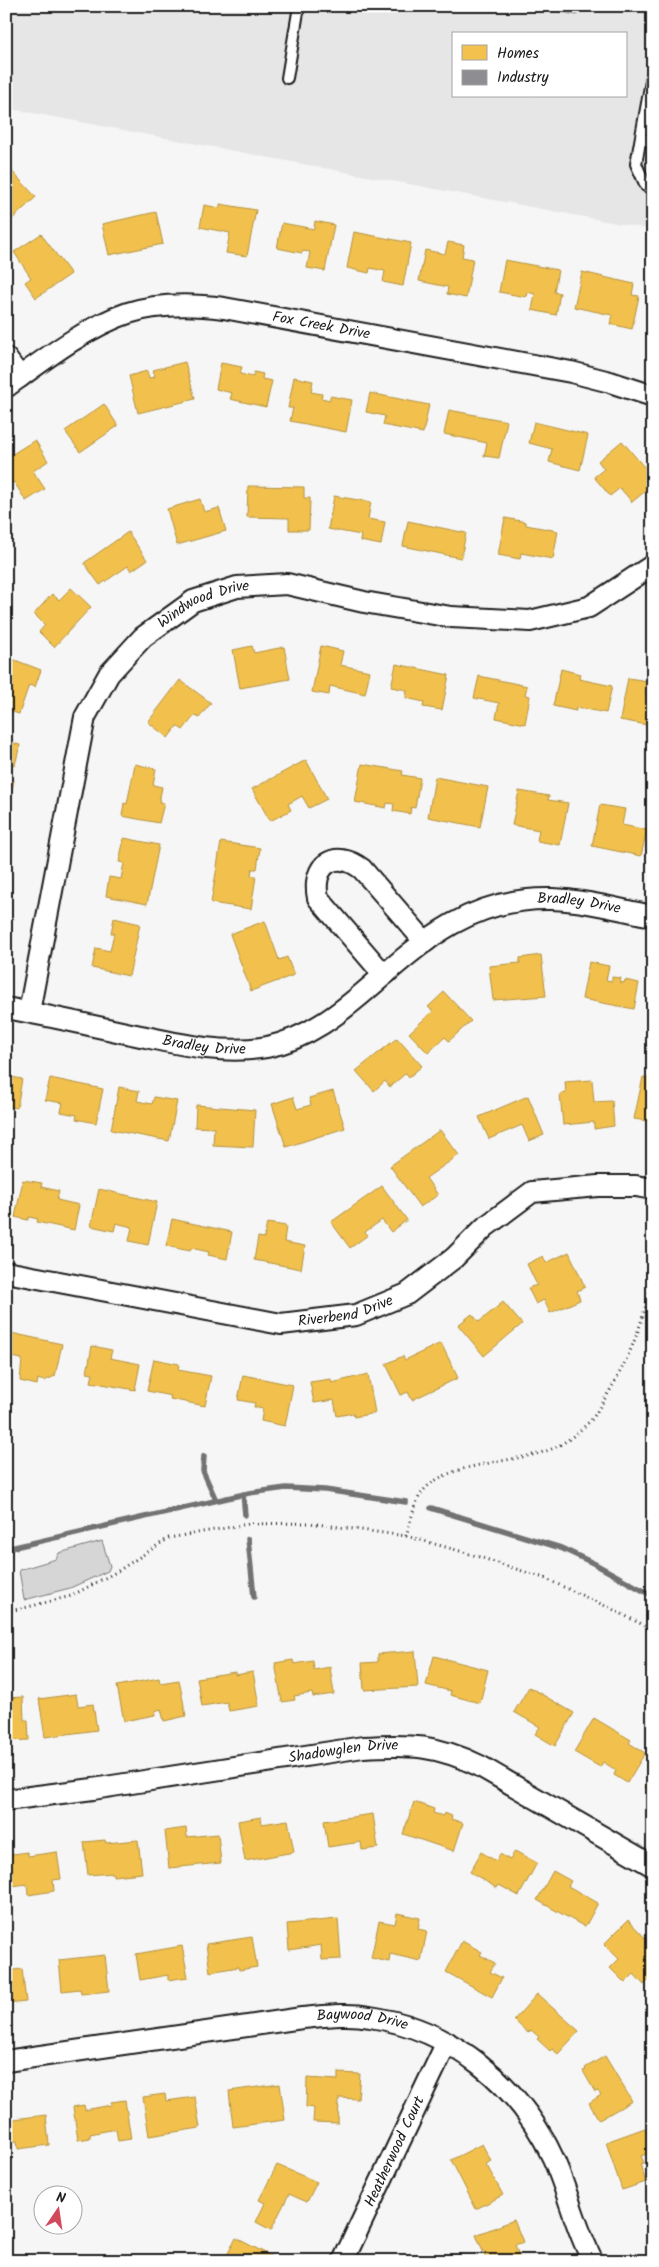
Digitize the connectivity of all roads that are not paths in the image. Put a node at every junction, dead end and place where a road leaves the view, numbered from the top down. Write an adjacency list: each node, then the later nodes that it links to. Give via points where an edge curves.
1 (299, 6): 3 (lane)
2 (653, 70): 4 (lane)
3 (287, 78)
4 (640, 140): 5 (lane); 6 (lane, via 636,164 646,186)
5 (653, 142)
6 (653, 189)
7 (6, 358): 8 (street)
8 (13, 382): 9 (street, Fox Creek Drive, via 67,346 128,313 160,306 193,304 571,372)
9 (653, 396)
10 (653, 566): 15 (street, Windwood Drive, via 589,607 530,621 451,617 287,584 237,587 193,601 143,637 129,652 109,674 85,717)
11 (653, 916): 12 (street, Bradley Drive, via 578,902 524,900 472,912)
12 (425, 942): 13 (street, Bradley Drive); 13 (street, via 362,869 353,862 339,859 328,863 318,874 315,885 318,898)
13 (384, 975): 15 (street, Bradley Drive, via 319,1026 294,1039 266,1047 236,1050 190,1046)
14 (6, 1008): 15 (street, Bradley Drive)
15 (29, 1012)
16 (653, 1189): 17 (street, Riverbend Drive, via 598,1186 532,1192 484,1227 454,1258 407,1294 356,1316 281,1324)
17 (6, 1272)
18 (6, 1800): 19 (street, Shadowglen Drive, via 363,1747 427,1747 456,1754 480,1766)
19 (653, 1866)
20 (447, 2042): 21 (street, Baywood Drive, via 393,2022 336,2015); 22 (street, Heatherwood Court); 23 (street, Baywood Drive, via 500,2081 523,2107 554,2160)
21 (6, 2061)
22 (343, 2261)
23 (593, 2261)

